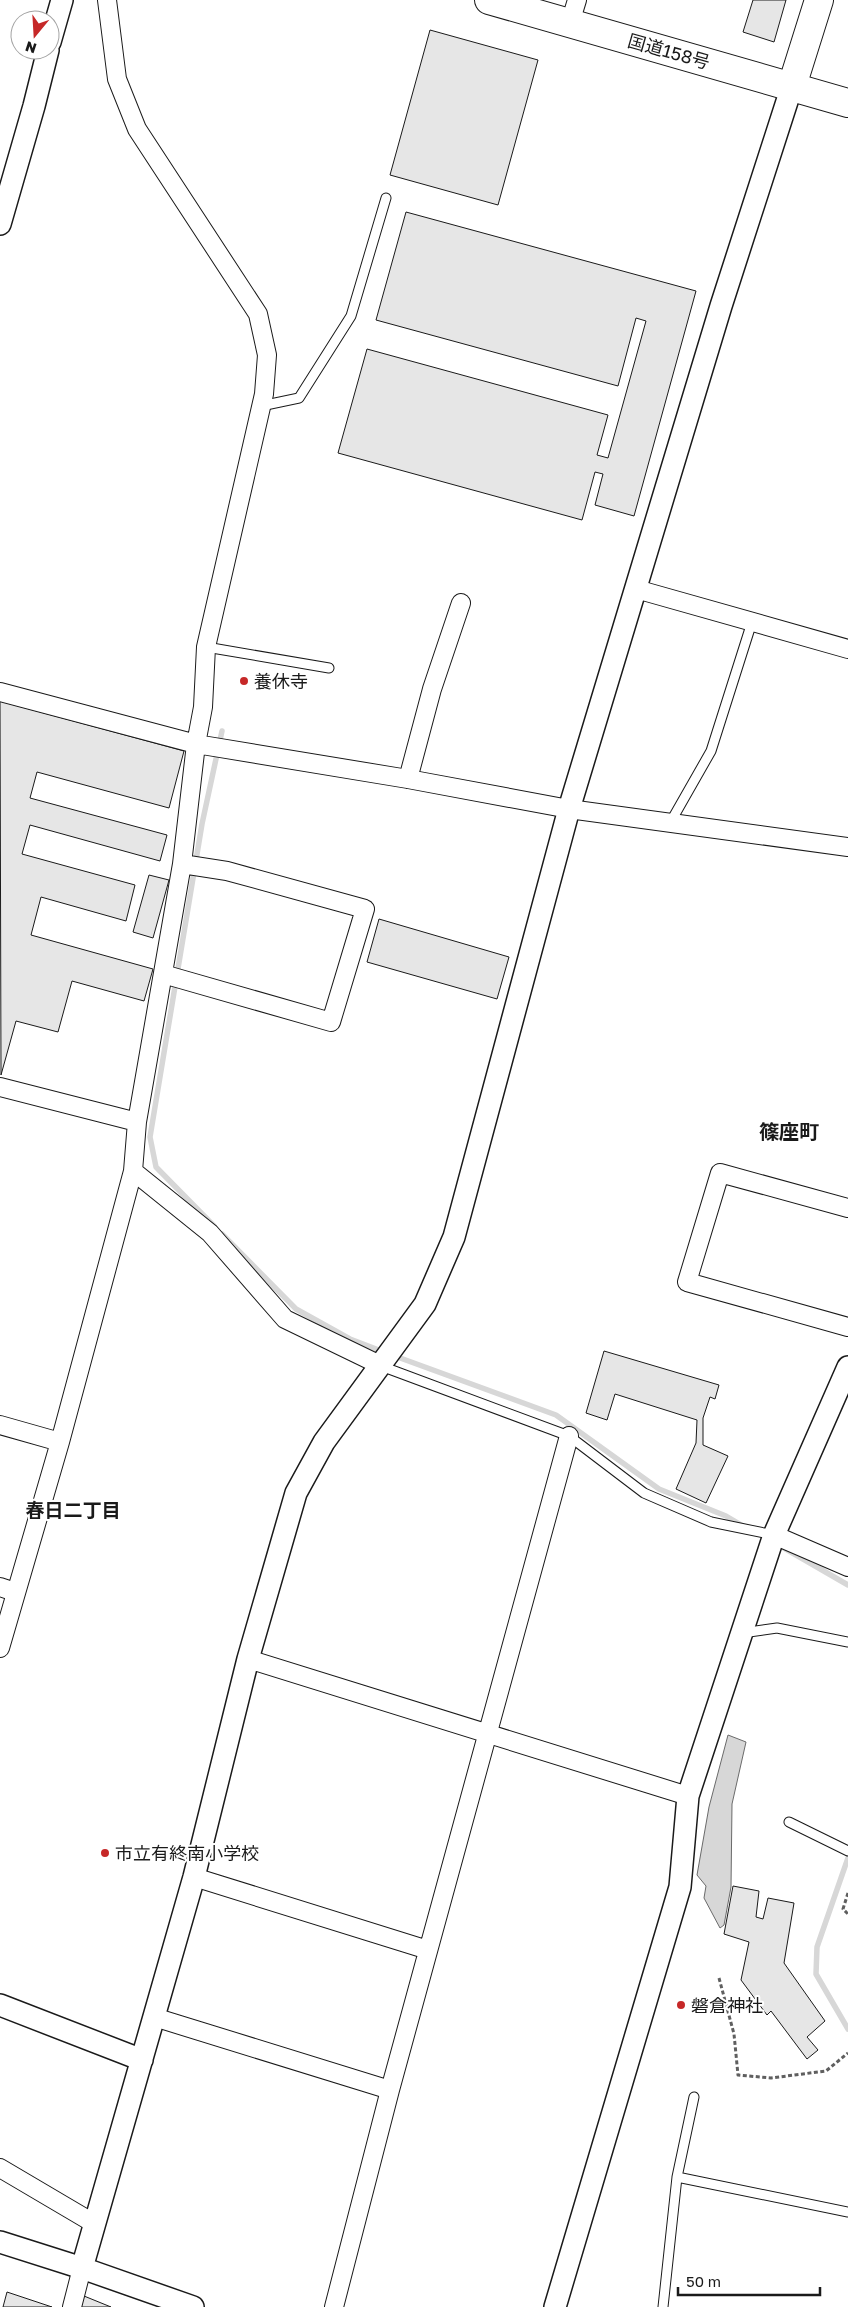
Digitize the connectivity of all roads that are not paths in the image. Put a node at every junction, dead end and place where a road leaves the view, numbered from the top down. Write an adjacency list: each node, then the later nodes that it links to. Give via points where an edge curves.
1 (107, 0): 10 (street, via 117,79 138,129 258,314 267,355)
2 (489, 0): 4 (main road, 国道158号)
3 (819, 0): 6 (main road)
4 (574, 12): 6 (main road, 国道158号)
5 (46, 60): 9 (street)
6 (792, 86): 7 (main road, 国道158号); 11 (street, via 721,306)
7 (848, 103)
8 (386, 198): 10 (lane, via 351,316 299,398)
9 (0, 224)
10 (261, 406): 14 (street)
11 (636, 589): 13 (street); 20 (street)
12 (461, 603): 19 (street, via 432,689)
13 (752, 622): 15 (street); 21 (lane, via 711,751)
14 (206, 647): 16 (lane); 18 (street, via 203,707)
15 (848, 649)
16 (329, 668)
17 (0, 692): 18 (street)
18 (196, 744): 19 (street); 23 (street)
19 (408, 779): 20 (street)
20 (569, 809): 21 (street); 30 (street, via 454,1237 425,1304)
21 (670, 823): 22 (street)
22 (848, 847)
23 (182, 864): 24 (street); 24 (street, via 227,871 365,909 331,1022)
24 (163, 974): 26 (street)
25 (0, 1087): 26 (street)
26 (137, 1122): 27 (street)
27 (133, 1171): 30 (street, via 210,1233 285,1319); 34 (street)
28 (848, 1208): 29 (street, via 720,1173 687,1282)
29 (848, 1327)
30 (380, 1366): 33 (lane); 41 (street, via 324,1442 296,1494)
31 (848, 1366): 35 (street)
32 (0, 1425): 34 (street)
33 (569, 1436): 35 (lane, via 644,1493 711,1522); 42 (street)
34 (60, 1442): 37 (street)
35 (774, 1536): 36 (street); 38 (street)
36 (848, 1567)
37 (8, 1590): 40 (street)
38 (742, 1633): 39 (lane, via 777,1628); 43 (street)
39 (848, 1642)
40 (0, 1648)
41 (248, 1659): 42 (street); 46 (street)
42 (488, 1734): 43 (street); 47 (street)
43 (688, 1796): 62 (street, via 680,1887)
44 (789, 1822): 45 (lane)
45 (848, 1851)
46 (194, 1877): 47 (street); 49 (street)
47 (428, 1950): 51 (street)
48 (0, 2005): 50 (street)
49 (154, 2017): 50 (street); 51 (street)
50 (142, 2060): 56 (street)
51 (390, 2090): 61 (street)
52 (694, 2097): 54 (lane)
53 (0, 2168): 56 (street)
54 (677, 2177): 55 (lane); 63 (lane)
55 (848, 2212)
56 (95, 2224): 58 (street)
57 (0, 2242): 58 (street)
58 (82, 2268): 59 (street); 60 (street)
59 (72, 2307)
60 (192, 2307)
61 (334, 2307)
62 (555, 2307)
63 (663, 2307)

